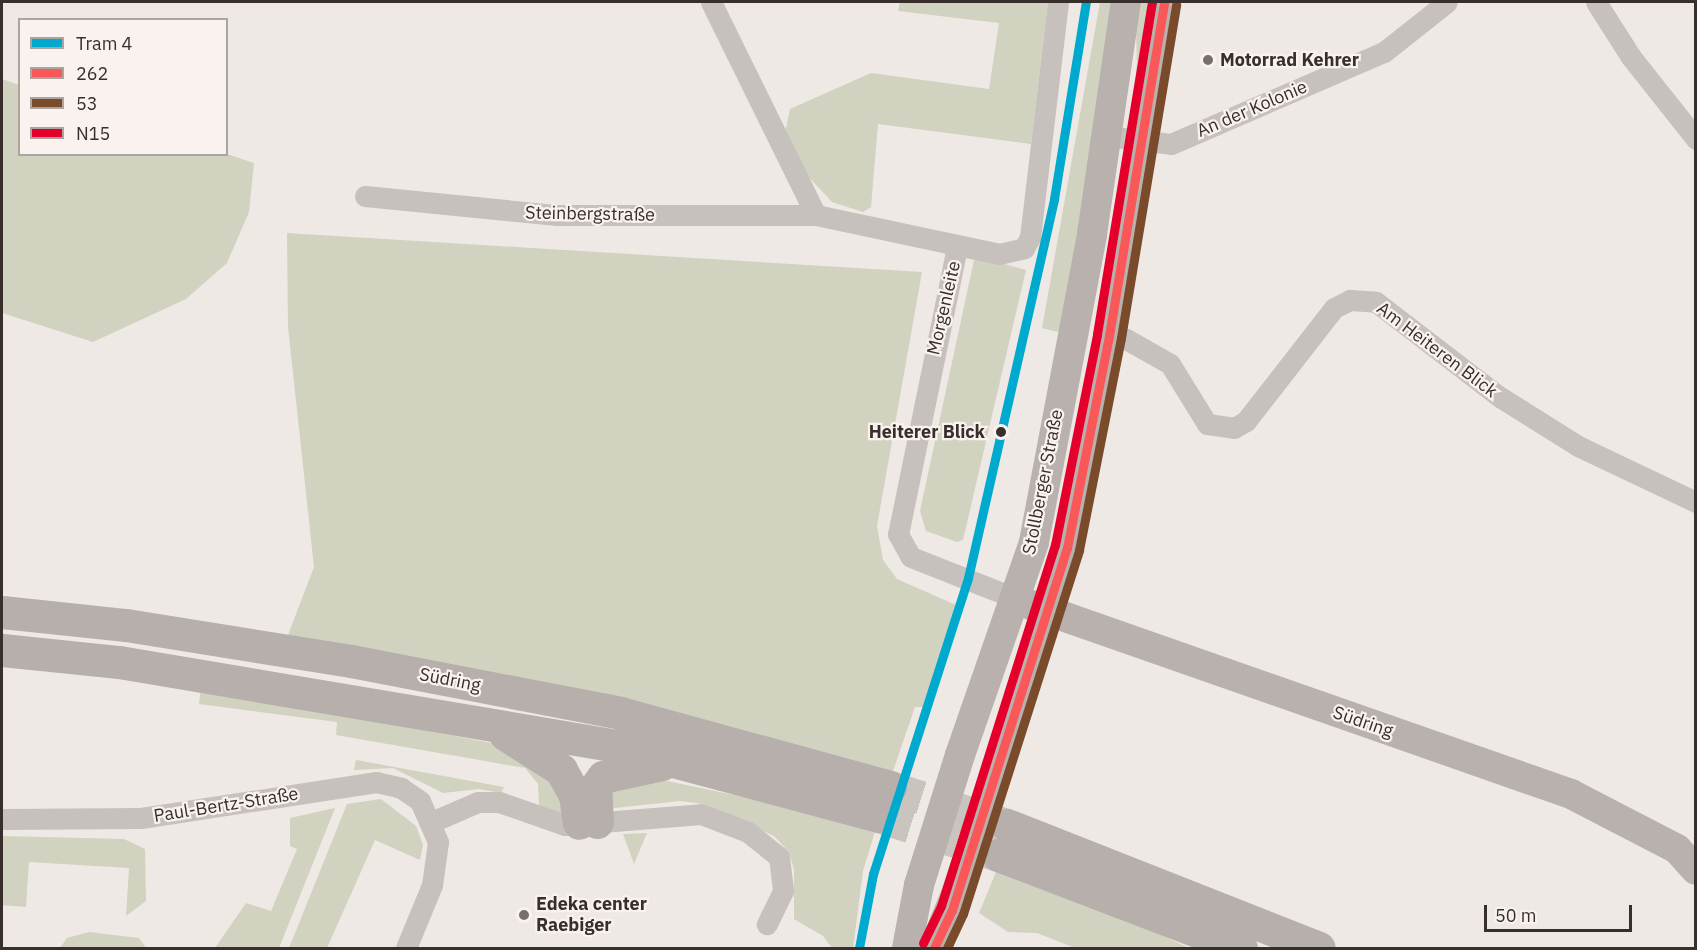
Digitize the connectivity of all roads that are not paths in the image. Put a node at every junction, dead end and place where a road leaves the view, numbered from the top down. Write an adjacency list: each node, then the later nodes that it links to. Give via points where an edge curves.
1 (711, 2): 11 (street)
2 (1058, 2): 12 (street, via 1030,237 1014,252)
3 (1126, 2): 7 (main road, Stollberger Straße)
4 (1164, 2): 9 (main road, Stollberger Straße)
5 (1447, 2): 9 (street, An der Kolonie, via 1384,52 1171,144)
6 (1596, 2): 8 (street, via 1630,57)
7 (1107, 136): 9 (street, An der Kolonie); 15 (main road, Stollberger Straße, via 1034,542)
8 (1695, 139)
9 (1140, 143): 13 (main road, Stollberger Straße)
10 (365, 196): 11 (street, Steinbergstraße, via 557,215)
11 (816, 215): 12 (street, Morgenleite)
12 (957, 248): 15 (street, Morgenleite, via 898,534 911,557)
13 (1109, 336): 14 (street, Am Heiteren Blick, via 1126,339 1170,364 1207,424 1234,428 1246,421 1334,308 1350,300 1376,302 1500,398 1578,446); 17 (main road, Stollberger Straße)
14 (1695, 502)
15 (1017, 599): 17 (main road, Südring); 25 (main road, Stollberger Straße, bridge, via 960,755)
16 (2, 612): 20 (main road, Südring, via 126,625 351,661 620,713 885,801)
17 (1050, 612): 24 (main road, Südring, via 1571,794 1677,849); 26 (main road, Stollberger Straße, bridge)
18 (2, 650): 19 (main road, Südring, via 119,662)
19 (470, 719): 20 (main road, Südring); 23 (main road, via 517,740 561,770)
20 (695, 766): 23 (main road, via 640,765 603,777 595,789)
21 (2, 819): 22 (street, Paul-Bertz-Straße, via 161,816 376,782 420,801)
22 (434, 822): 23 (street, via 457,807 499,802 548,821); 28 (street, via 438,864)
23 (588, 822): 27 (street, via 678,811 701,814 748,832 779,856 785,873)
24 (1695, 870)
25 (918, 897): 29 (main road, Stollberger Straße); 30 (main road)
26 (954, 902): 31 (main road, Stollberger Straße); 32 (main road)
27 (767, 924)
28 (406, 948)
29 (907, 948)
30 (917, 948)
31 (934, 948)
32 (951, 948)
33 (1241, 948): 34 (main road, via 1003,840)
34 (1319, 948)

